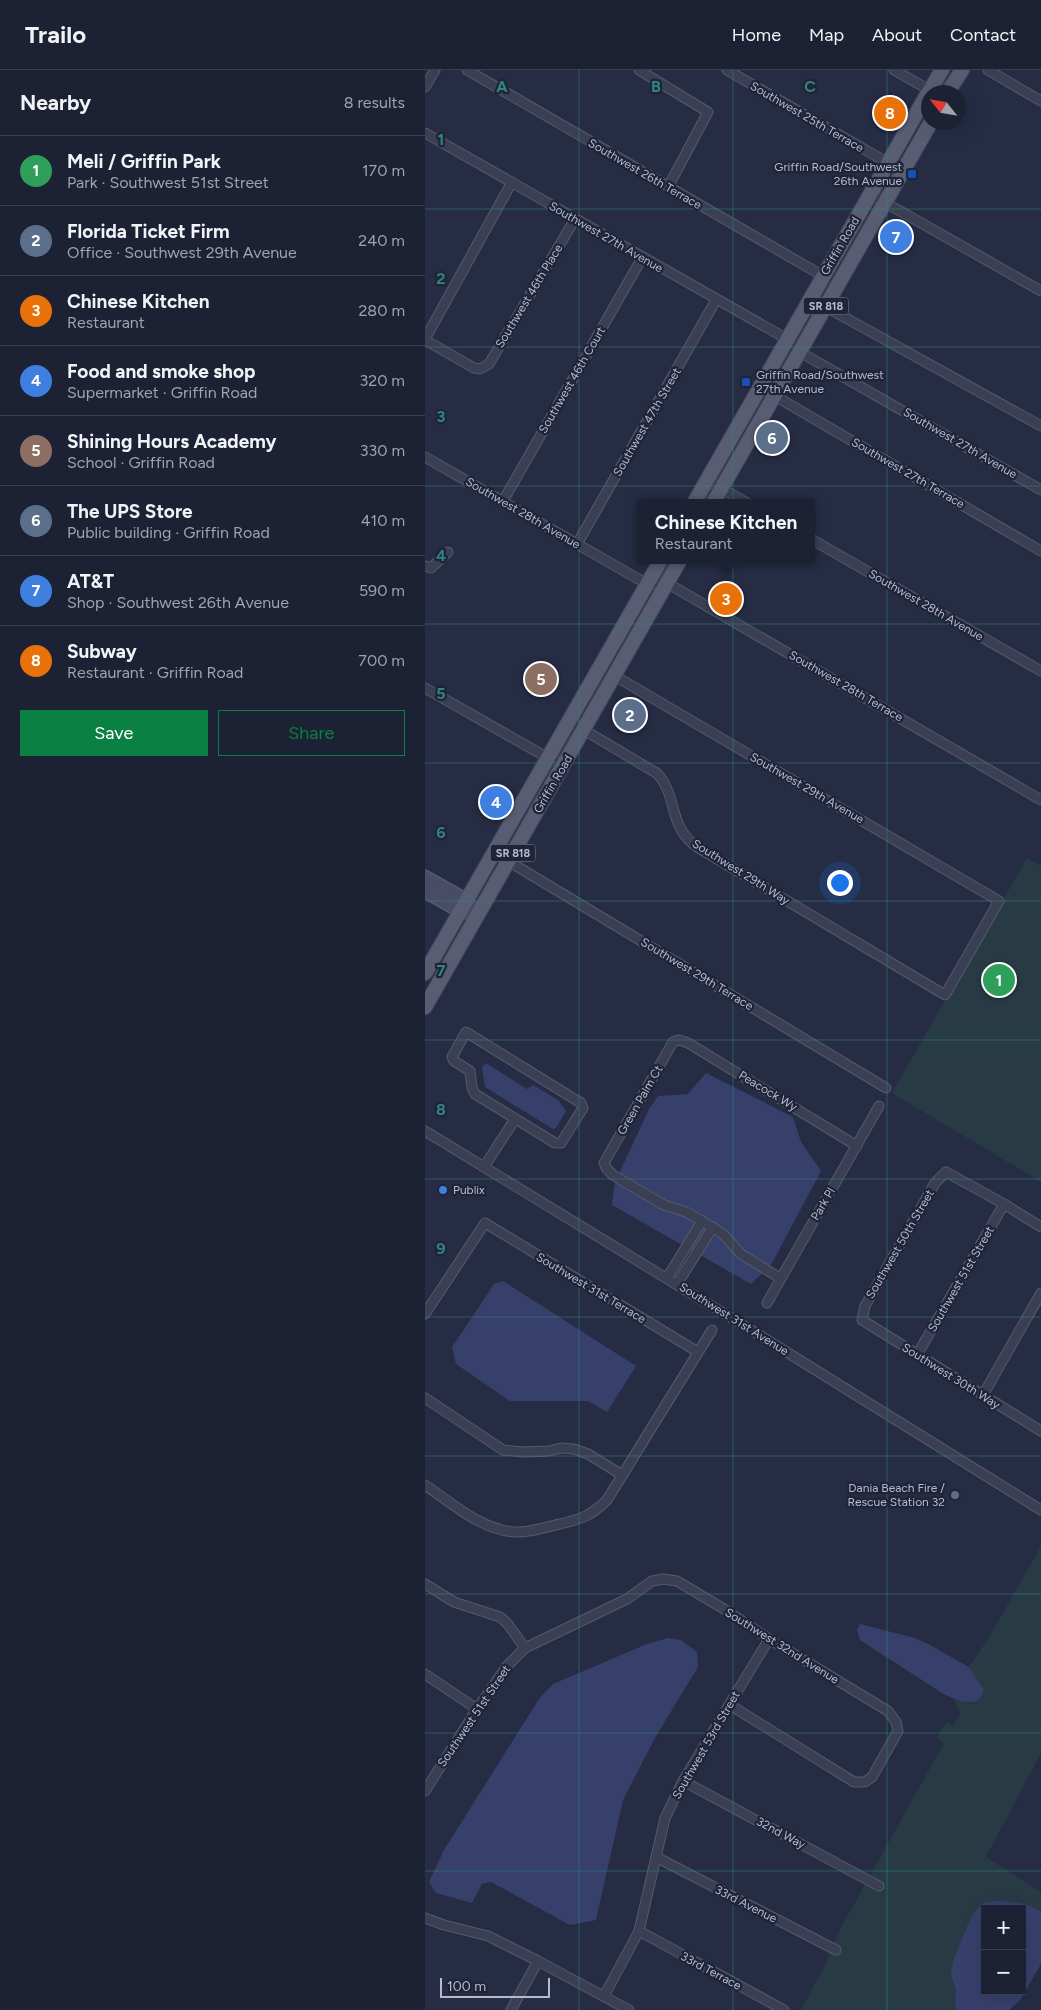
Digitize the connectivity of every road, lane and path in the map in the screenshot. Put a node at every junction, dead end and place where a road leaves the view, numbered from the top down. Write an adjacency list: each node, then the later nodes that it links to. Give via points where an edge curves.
1 (435, 70): 12 (street)
2 (467, 70): 19 (street, Southwest 26th Terrace)
3 (639, 70): 19 (street, via 708,112)
4 (727, 70): 17 (street, Southwest 25th Terrace)
5 (894, 70): 11 (street)
6 (942, 70): 9 (main road, Griffin Road / SR 818)
7 (962, 70): 10 (main road)
8 (988, 70): 13 (street)
9 (934, 85)
10 (952, 85)
11 (921, 86)
12 (425, 87)
13 (1041, 101)
14 (921, 107): 17 (main road, Griffin Road / SR 818)
15 (926, 130): 21 (main road, Griffin Road / SR 818)
16 (425, 133): 18 (street, Southwest 27th Avenue)
17 (888, 163): 20 (main road, Griffin Road / SR 818)
18 (512, 182): 22 (street, Southwest 27th Avenue); 29 (street)
19 (668, 187): 24 (street, Southwest 26th Terrace)
20 (870, 194): 21 (street); 24 (main road, Griffin Road / SR 818)
21 (885, 202): 25 (street); 27 (main road, Griffin Road / SR 818)
22 (575, 219): 23 (street, Southwest 27th Avenue); 29 (street, Southwest 46th Place, via 489,364 480,369 474,368)
23 (642, 258): 26 (street, Southwest 27th Avenue); 42 (street, Southwest 46th Court)
24 (823, 276): 28 (main road, Griffin Road / SR 818)
25 (1041, 291)
26 (716, 300): 30 (street, Southwest 27th Avenue); 44 (street, Southwest 47th Street)
27 (826, 307): 31 (main road, Griffin Road / SR 818); 34 (street)
28 (800, 317): 30 (main road, Griffin Road / SR 818); 31 (main road)
29 (425, 339)
30 (787, 339): 32 (main road); 36 (main road, Griffin Road / SR 818)
31 (800, 352): 32 (main road, Griffin Road / SR 818); 38 (street, Southwest 27th Avenue)
32 (787, 374): 33 (main road, Griffin Road / SR 818)
33 (775, 396): 37 (main road, Griffin Road / SR 818); 45 (street, Southwest 27th Terrace)
34 (1041, 426)
35 (425, 457): 42 (street, Southwest 28th Avenue)
36 (707, 480): 37 (street); 39 (main road, Griffin Road / SR 818)
37 (722, 488): 40 (main road, Griffin Road / SR 818); 41 (street)
38 (1041, 490)
39 (696, 499)
40 (715, 499)
41 (740, 499)
42 (503, 501): 44 (street, Southwest 28th Avenue)
43 (815, 541): 52 (street, Southwest 28th Avenue)
44 (577, 544): 51 (street, Southwest 28th Avenue)
45 (1041, 551)
46 (447, 552): 49 (street, via 431,568)
47 (659, 564): 51 (main road, Griffin Road / SR 818)
48 (679, 564): 50 (main road, Griffin Road / SR 818)
49 (425, 566)
50 (667, 583): 51 (street); 53 (main road, Griffin Road / SR 818); 59 (street, Southwest 28th Terrace)
51 (647, 584): 55 (main road, Griffin Road / SR 818)
52 (1041, 671)
53 (615, 676): 56 (main road, Griffin Road / SR 818); 66 (street, Southwest 29th Avenue, via 999,901)
54 (425, 688): 57 (street)
55 (569, 721): 56 (street, Southwest 29th Way); 57 (main road, Griffin Road / SR 818)
56 (584, 729): 58 (main road, Griffin Road / SR 818); 66 (street, Southwest 29th Way, via 658,774 666,785 678,826 690,842)
57 (548, 758): 58 (street); 63 (main road, Griffin Road / SR 818)
58 (565, 764): 60 (main road, Griffin Road / SR 818)
59 (1041, 800)
60 (508, 861): 64 (main road, Griffin Road / SR 818); 69 (street, Southwest 29th Terrace)
61 (425, 877): 63 (main road)
62 (425, 891): 63 (main road)
63 (463, 906): 64 (main road); 65 (main road, Griffin Road / SR 818)
64 (478, 914): 67 (main road, Griffin Road / SR 818)
65 (425, 973)
66 (945, 995)
67 (425, 1007)
68 (679, 1040): 73 (street, Peacock Wy, via 688,1042); 76 (street, Green Palm Ct, via 673,1042 604,1163 613,1176 664,1205)
69 (886, 1088)
70 (879, 1106): 73 (street, Park Pl)
71 (515, 1119): 71 (street, via 475,1094 470,1071 454,1061 452,1057 466,1032 581,1103 583,1108 561,1143 555,1143); 74 (street)
72 (425, 1131): 74 (street, Southwest 31st Avenue)
73 (857, 1146): 80 (street, Park Pl)
74 (484, 1167): 79 (street, Southwest 31st Avenue)
75 (1004, 1204): 78 (street); 85 (street, Southwest 50th Street, via 946,1172 935,1184 865,1306); 88 (street, Southwest 51st Street)
76 (702, 1221): 77 (street); 79 (street)
77 (713, 1227): 80 (street, via 741,1254); 81 (street)
78 (1041, 1227)
79 (667, 1278): 81 (street, Southwest 31st Avenue)
80 (780, 1278): 83 (street, Park Pl)
81 (677, 1284): 94 (street, Southwest 31st Avenue)
82 (1041, 1293): 89 (street)
83 (767, 1303)
84 (425, 1314): 87 (street, Southwest 31st Terrace, via 485,1223)
85 (862, 1320): 88 (street, Southwest 30th Way)
86 (711, 1330): 87 (street)
87 (698, 1352): 92 (street)
88 (917, 1355): 89 (street, Southwest 30th Way)
89 (983, 1395): 91 (street, Southwest 30th Way)
90 (425, 1398): 92 (street, via 503,1450 574,1449)
91 (1041, 1430)
92 (622, 1475): 93 (street, via 607,1500 595,1512 555,1525 517,1532 493,1528 481,1522)
93 (425, 1485)
94 (1041, 1510)
95 (663, 1579): 97 (street, Southwest 32nd Avenue, via 677,1582); 98 (street, Southwest 51st Street, via 652,1581 627,1599)
96 (425, 1584): 98 (street, via 454,1602 500,1617)
97 (769, 1639): 100 (street, Southwest 53rd Street); 100 (street, Southwest 32nd Avenue, via 888,1711 898,1731 872,1777 865,1782 855,1782)
98 (525, 1648): 101 (street, Southwest 51st Street, via 506,1667)
99 (425, 1674): 101 (street)
100 (730, 1705): 102 (street, Southwest 53rd Street)
101 (477, 1709): 103 (street, Southwest 51st Street)
102 (683, 1781): 104 (street, Southwest 53rd Street, via 665,1818); 105 (street, 32nd Way)
103 (425, 1792)
104 (656, 1857): 107 (street, Southwest 53rd Street); 108 (street, 33rd Avenue)
105 (879, 1886)
106 (425, 1919): 109 (street, via 488,1936)
107 (639, 1931): 110 (street, Southwest 53rd Street); 113 (street, 33rd Terrace)
108 (836, 1950)
109 (538, 1961): 110 (street); 111 (street)
110 (604, 1996): 112 (street)
111 (511, 2010)
112 (629, 2010)
113 (784, 2010)

